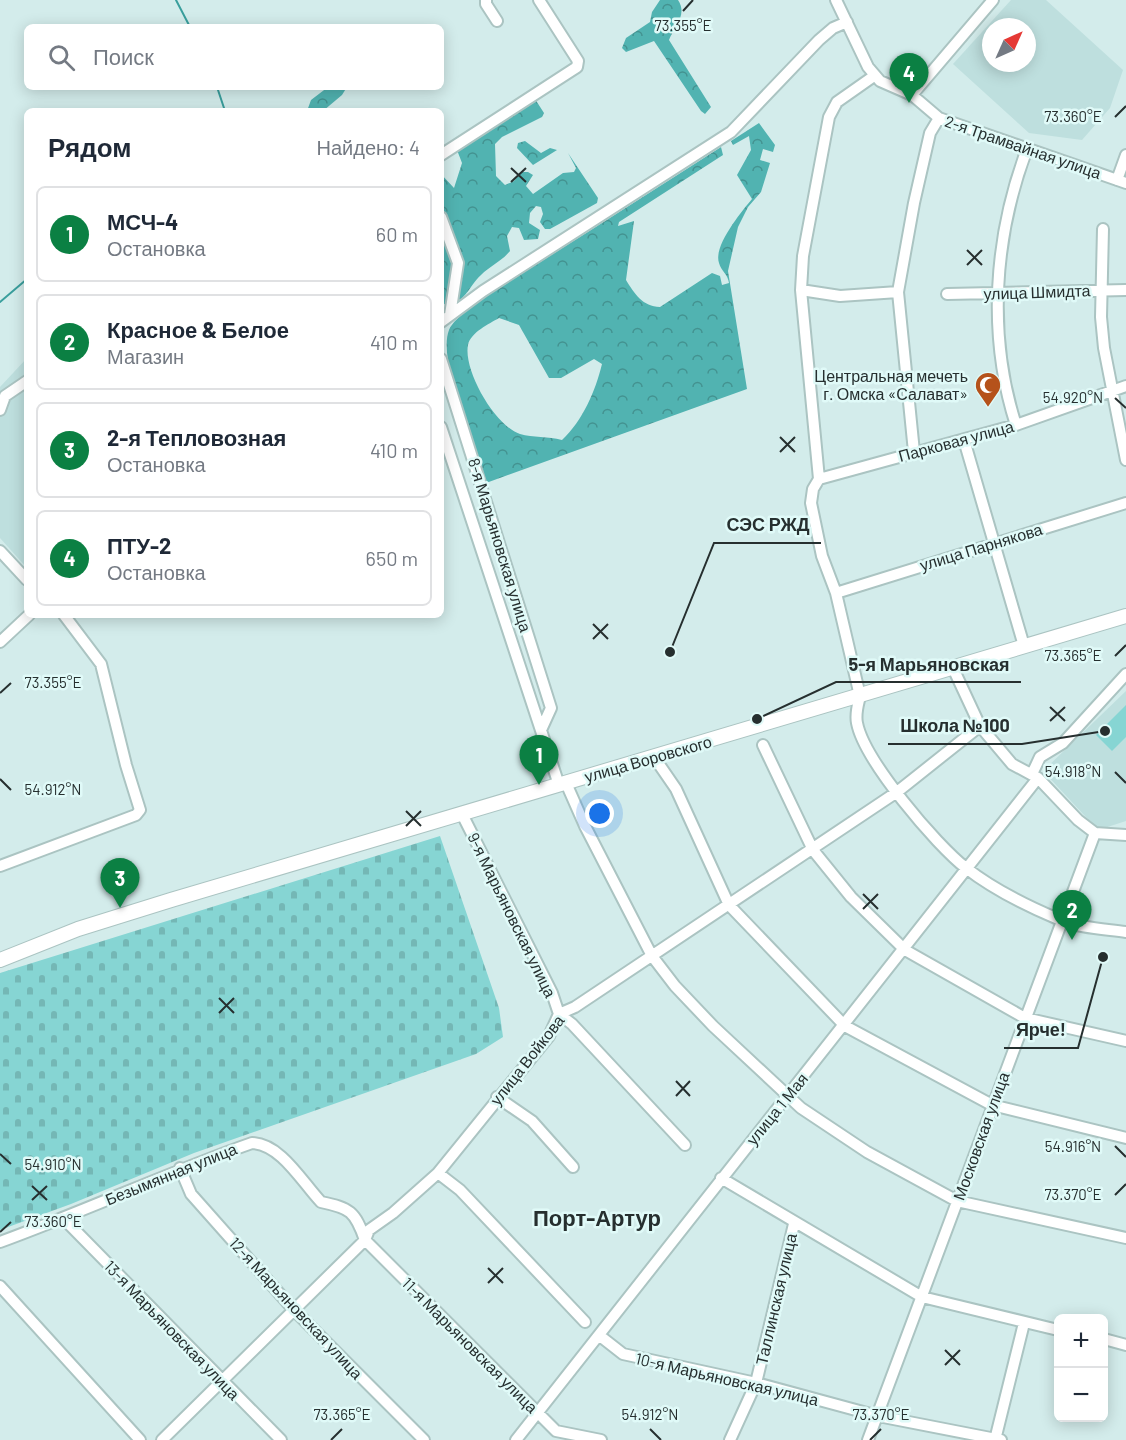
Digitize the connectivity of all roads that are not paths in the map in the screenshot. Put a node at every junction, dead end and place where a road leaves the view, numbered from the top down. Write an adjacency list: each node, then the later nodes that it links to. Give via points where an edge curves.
1 (486, 0): 5 (street)
2 (539, 0): 11 (street, via 578,61 577,67)
3 (836, 0): 6 (street)
4 (993, 0): 8 (street)
5 (497, 21)
6 (847, 22): 7 (street); 22 (street, via 819,40 731,132)
7 (874, 76): 8 (street, 2-я Трамвайная улица, via 887,86); 16 (street, via 837,102 829,117 802,256)
8 (912, 95): 9 (street, 2-я Трамвайная улица)
9 (939, 118): 10 (street, 2-я Трамвайная улица); 19 (street, via 930,133)
10 (1027, 149): 13 (street, 2-я Трамвайная улица); 21 (street, via 1012,190 1002,237)
11 (444, 153)
12 (1126, 155): 13 (street)
13 (1122, 182)
14 (444, 224): 22 (street, via 458,263)
15 (1103, 229): 17 (street)
16 (801, 290): 19 (street, via 840,296); 33 (street)
17 (1103, 290): 18 (street, улица Шмидта); 21 (street, улица Шмидта); 26 (street, via 1103,338)
18 (1126, 290)
19 (898, 292): 31 (street)
20 (947, 294): 21 (street, улица Шмидта)
21 (998, 294): 28 (street, via 1008,400)
22 (445, 319)
23 (444, 369): 48 (street, 8-я Марьяновская улица, via 551,708)
24 (24, 383): 27 (street, via 5,396)
25 (1126, 386): 26 (street, Парковая улица)
26 (1112, 390): 28 (street, Парковая улица); 32 (street)
27 (0, 410)
28 (1016, 425): 30 (street, Парковая улица)
29 (444, 436): 48 (street, 8-я Марьяновская улица)
30 (964, 440): 31 (street, Парковая улица); 35 (street)
31 (914, 452): 33 (street, Парковая улица)
32 (1126, 460)
33 (819, 480): 38 (street, via 811,503 822,556)
34 (1126, 503): 35 (street, улица Парнякова)
35 (993, 543): 38 (street, улица Парнякова); 43 (street)
36 (0, 551): 37 (street)
37 (24, 577)
38 (836, 593): 46 (street)
39 (1126, 616): 43 (main road, улица Воровского)
40 (26, 618): 42 (street)
41 (66, 618): 58 (street, via 101,664 140,810 136,815)
42 (0, 642)
43 (1024, 646): 44 (main road, улица Воровского)
44 (952, 668): 46 (main road, улица Воровского); 47 (street)
45 (1126, 674): 51 (street, улица 1 Мая, via 1064,743 1040,757)
46 (860, 696): 50 (main road, улица Воровского); 53 (street, via 857,724 871,756)
47 (980, 726): 51 (street, via 1012,764); 53 (street, улица Войкова)
48 (541, 730): 52 (street, 8-я Марьяновская улица)
49 (763, 745): 57 (street)
50 (654, 757): 52 (main road, улица Воровского); 60 (street, via 676,789)
51 (1035, 776): 55 (street); 59 (street, улица 1 Мая)
52 (563, 784): 54 (main road, улица Воровского); 64 (street, 8-я Марьяновская улица)
53 (897, 792): 57 (street, улица Войкова); 59 (street)
54 (462, 814): 65 (main road, улица Воровского, via 78,929); 66 (street, 9-я Марьяновская улица)
55 (1095, 833): 56 (street); 61 (street, Московская улица)
56 (1126, 835)
57 (813, 850): 60 (street, улица Войкова); 63 (street, via 851,897)
58 (0, 866)
59 (965, 868): 61 (street); 63 (street, улица 1 Мая)
60 (729, 905): 64 (street, улица Войкова); 68 (street)
61 (1061, 921): 62 (street); 67 (street, Московская улица)
62 (1126, 932)
63 (905, 950): 67 (street); 68 (street, улица 1 Мая)
64 (652, 956): 66 (street, улица Войкова); 71 (street, 8-я Марьяновская улица, via 675,986)
65 (0, 960)
66 (559, 1014): 70 (street, улица Войкова, via 549,1036); 74 (street, 9-я Марьяновская улица)
67 (1025, 1018): 69 (street); 72 (street, Московская улица)
68 (845, 1026): 71 (street, улица 1 Мая); 72 (street)
69 (1126, 1041)
70 (497, 1097): 75 (street, via 532,1121); 77 (street, улица Войкова)
71 (787, 1097): 78 (street, улица 1 Мая); 79 (street, 8-я Марьяновская улица, via 867,1152)
72 (992, 1105): 73 (street); 79 (street, Московская улица)
73 (1126, 1138)
74 (685, 1145)
75 (573, 1167)
76 (180, 1168): 80 (street, Безымянная улица); 81 (street, Безымянная улица, via 262,1143 275,1151 321,1202 346,1208); 89 (street, 12-я Марьяновская улица, via 191,1194)
77 (438, 1173): 83 (street, улица Войкова); 90 (street, via 460,1190)
78 (720, 1178): 82 (street); 93 (street, улица 1 Мая)
79 (957, 1201): 84 (street, 8-я Марьяновская улица); 88 (street, Московская улица)
80 (63, 1218): 86 (street, Безымянная улица); 96 (street, 13-я Марьяновская улица)
81 (359, 1221): 83 (street); 85 (street, 11-я Марьяновская улица)
82 (794, 1224): 88 (street); 97 (street, Таллинская улица)
83 (375, 1225): 85 (street, улица Войкова)
84 (1126, 1238)
85 (365, 1240): 89 (street, улица Войкова); 98 (street, 11-я Марьяновская улица)
86 (0, 1242)
87 (0, 1286): 100 (street)
88 (922, 1297): 91 (street); 99 (street, Московская улица)
89 (294, 1310): 96 (street, улица Войкова); 103 (street, 12-я Марьяновская улица)
90 (585, 1322)
91 (1024, 1323): 92 (street); 108 (street)
92 (1054, 1329)
93 (600, 1336): 97 (street, 10-я Марьяновская улица, via 623,1354); 98 (street, улица 1 Мая)
94 (1108, 1341): 95 (street)
95 (1126, 1345)
96 (222, 1381): 101 (street, улица Войкова); 102 (street, 13-я Марьяновская улица)
97 (756, 1383): 99 (street, 10-я Марьяновская улица); 106 (street, Таллинская улица)
98 (537, 1413): 104 (street, улица 1 Мая); 105 (street, 11-я Марьяновская улица, via 556,1431)
99 (878, 1416): 107 (street, Московская улица); 108 (street, 10-я Марьяновская улица)
100 (140, 1440)
101 (162, 1440)
102 (281, 1440)
103 (424, 1440)
104 (516, 1440)
105 (601, 1440)
106 (730, 1440)
107 (868, 1440)
108 (997, 1440)

